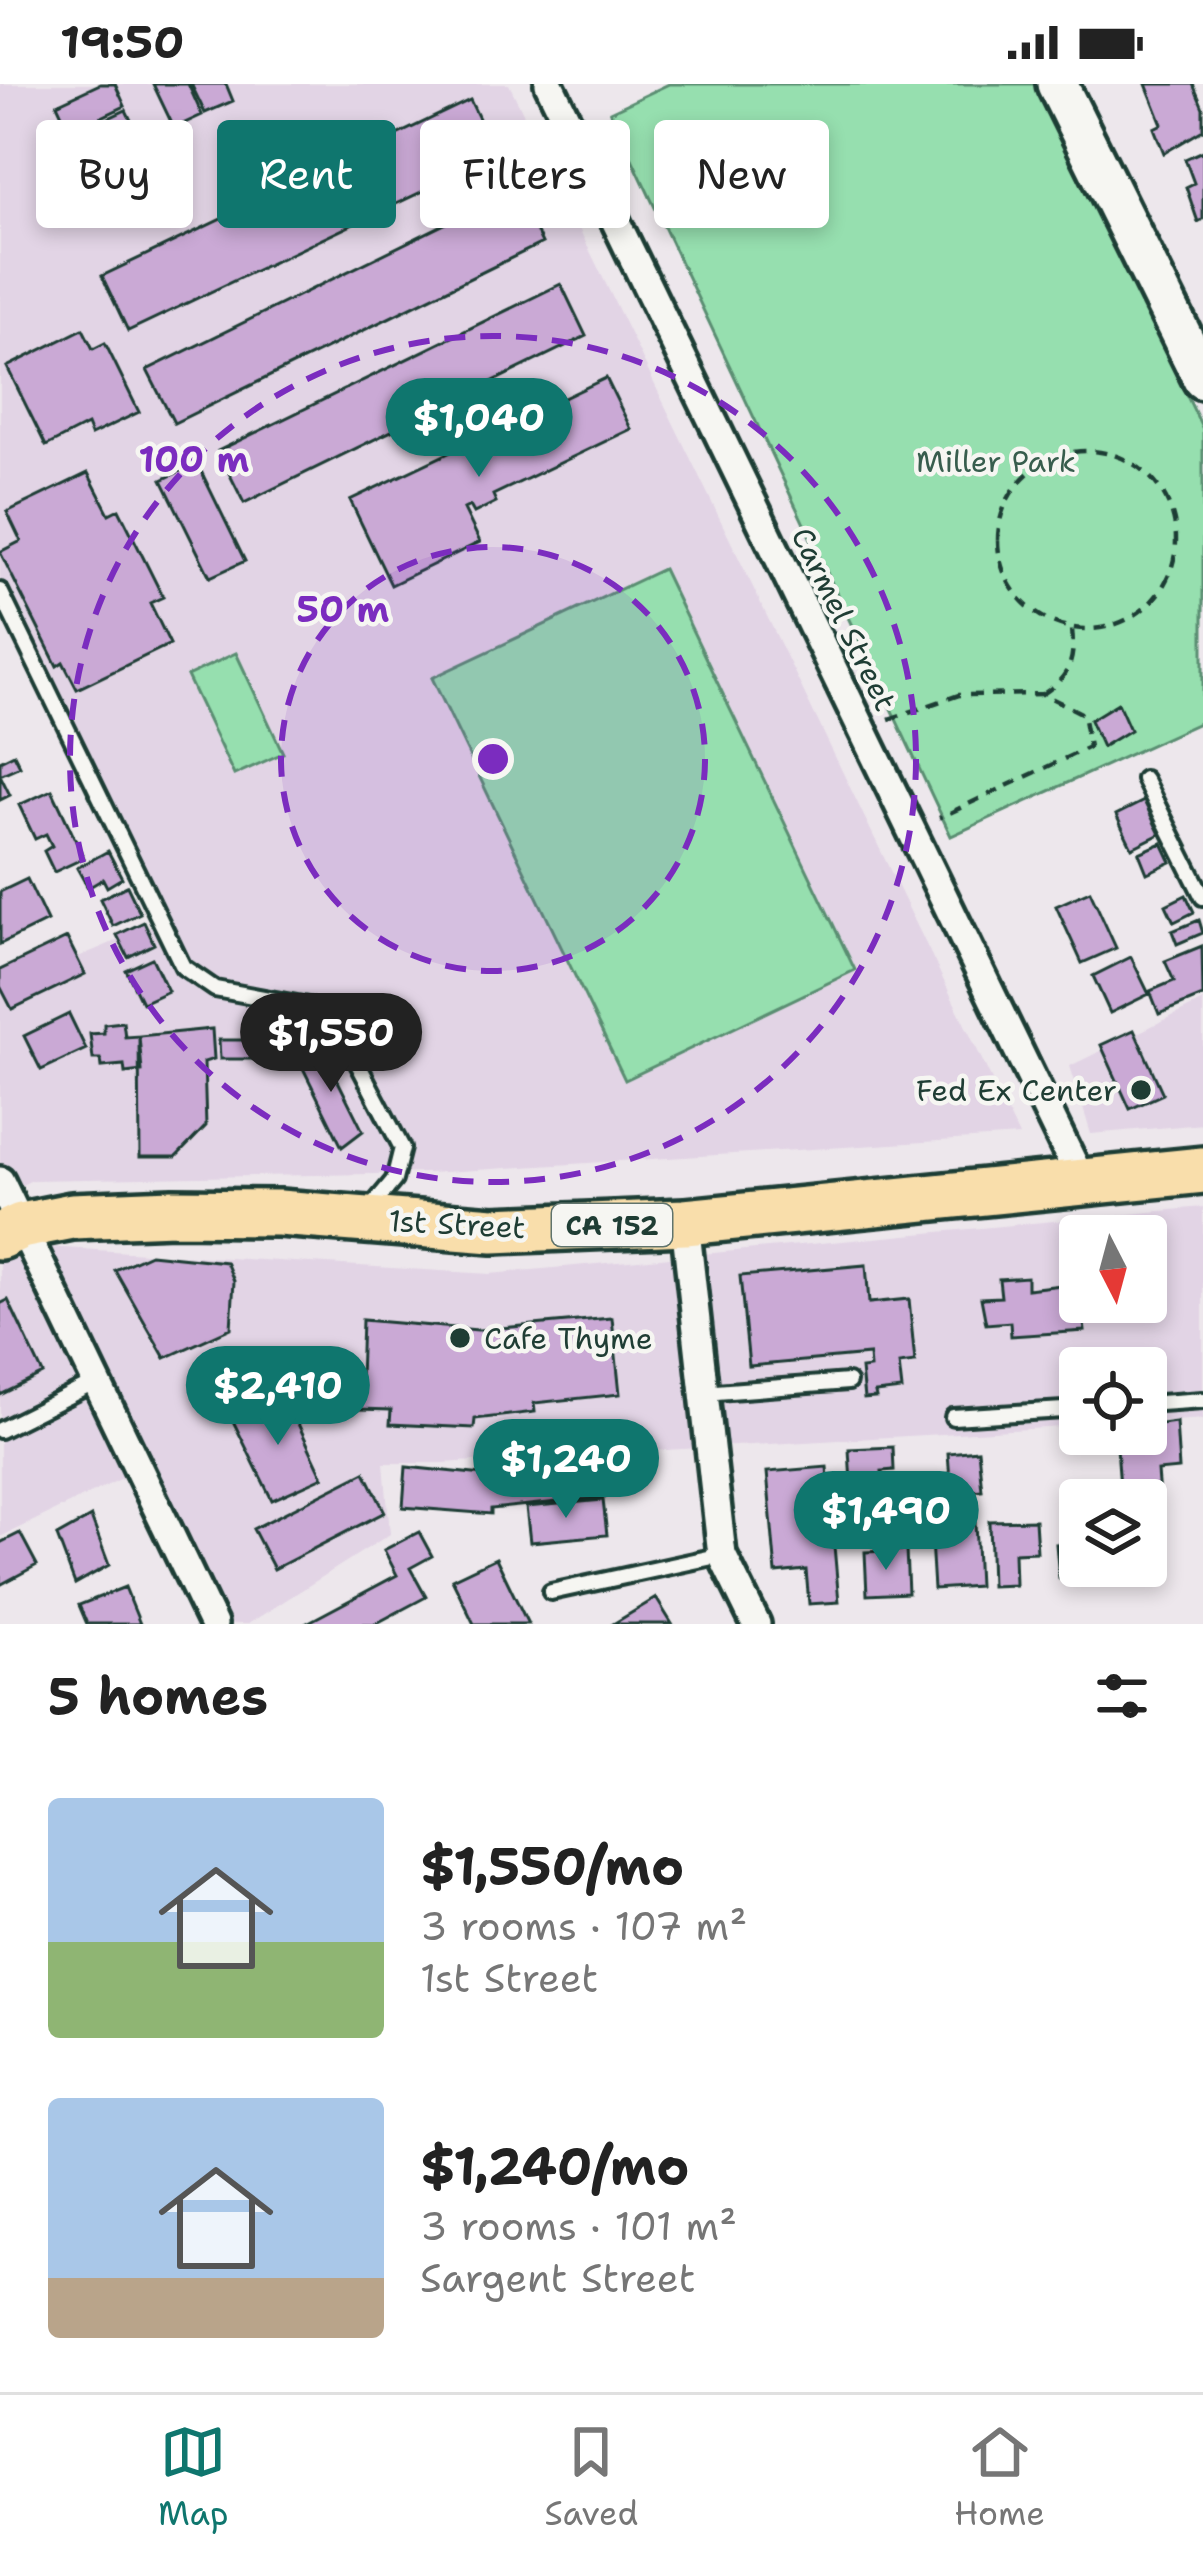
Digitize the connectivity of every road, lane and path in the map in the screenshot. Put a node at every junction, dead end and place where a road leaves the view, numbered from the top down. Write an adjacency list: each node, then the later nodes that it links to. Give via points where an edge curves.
1 (549, 84): 7 (street, Carmel Street)
2 (1057, 84): 3 (street)
3 (1203, 379)
4 (0, 591): 14 (lane, via 183,967 215,989 334,1018 402,1148 394,1180)
5 (1072, 628): 5 (path, via 1133,617 1170,572 1173,514 1160,488 1112,454 1054,457 1009,495 999,522 998,552 1024,604); 6 (path, via 1075,659)
6 (1043, 694): 7 (path, via 959,695); 9 (path, via 1083,714 1089,747)
7 (861, 730): 9 (street, Carmel Street)
8 (1144, 779): 10 (lane)
9 (910, 831): 13 (street, Carmel Street)
10 (1203, 897)
11 (1203, 1170): 13 (main road, 1st Street / CA 152)
12 (0, 1181): 16 (street)
13 (1082, 1182): 15 (main road, 1st Street / CA 152)
14 (362, 1219): 15 (main road, 1st Street / CA 152, via 493,1230); 16 (main road, 1st Street / CA 152, via 173,1212 72,1216)
15 (685, 1222): 19 (street)
16 (10, 1231): 17 (street)
17 (96, 1382): 24 (lane); 27 (street)
18 (848, 1382): 19 (lane)
19 (703, 1393): 25 (street)
20 (1203, 1400): 21 (lane)
21 (1167, 1403)
22 (1059, 1409): 23 (lane)
23 (953, 1417)
24 (0, 1430)
25 (722, 1555): 26 (lane); 28 (street)
26 (551, 1592)
27 (213, 1624)
28 (756, 1624)

